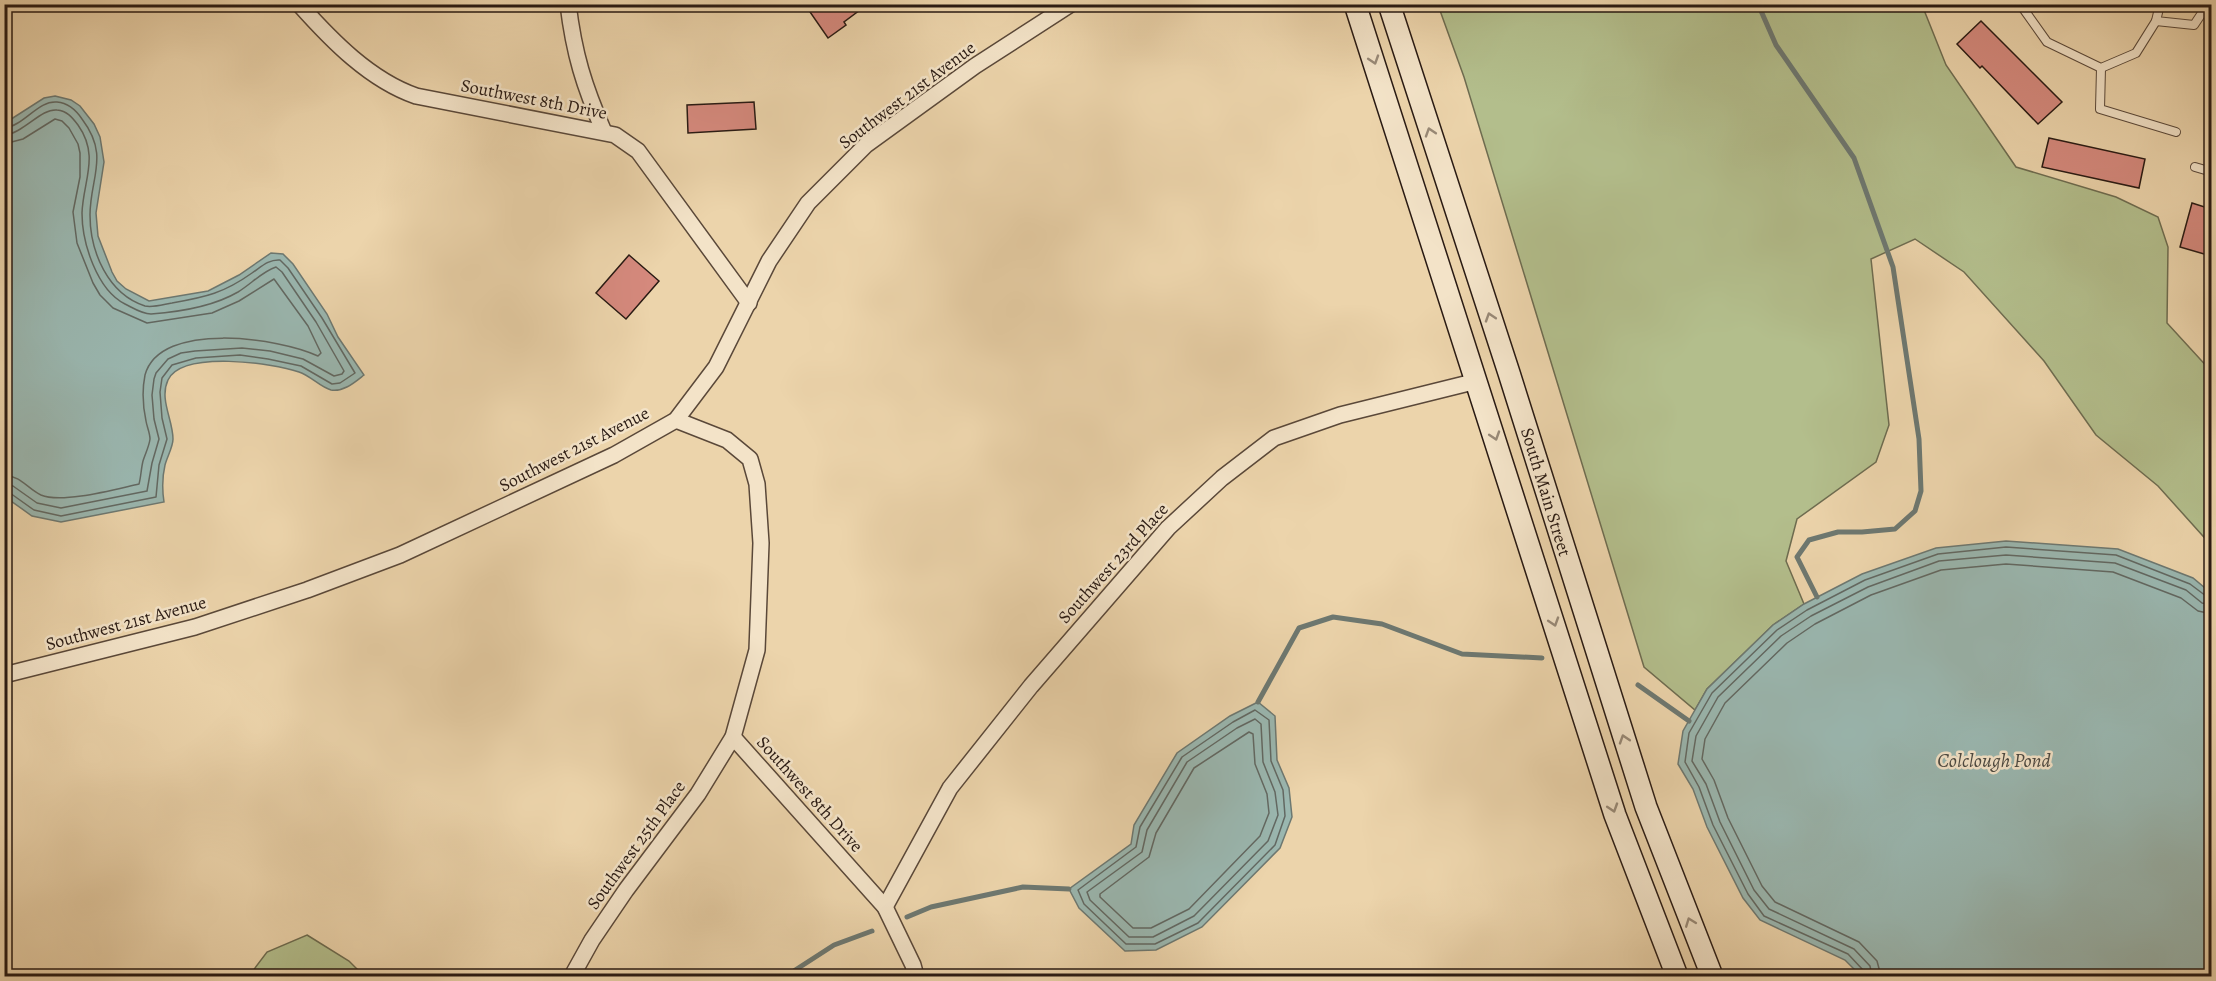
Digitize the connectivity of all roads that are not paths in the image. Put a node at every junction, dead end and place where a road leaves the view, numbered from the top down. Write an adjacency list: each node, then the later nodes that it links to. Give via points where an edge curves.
1 (299, 4): 11 (street, Southwest 8th Drive, via 372,75 398,90)
2 (568, 4): 11 (street, via 580,70)
3 (1071, 4): 15 (street, Southwest 21st Avenue, via 975,66 866,145 808,203 769,261)
4 (1356, 4): 17 (main road, South Main Street, one-way to 17)
5 (1389, 4): 16 (main road, South Main Street, one-way to 5)
6 (2020, 4): 10 (lane, via 2048,42)
7 (2160, 4): 9 (lane)
8 (2208, 4): 9 (lane, via 2194,26)
9 (2157, 21): 10 (lane, via 2136,54)
10 (2101, 68): 12 (lane, via 2100,109)
11 (604, 132): 15 (street, Southwest 8th Drive, via 638,151)
12 (2176, 132)
13 (2195, 167): 14 (lane)
14 (2211, 172)
15 (749, 303): 18 (street, Southwest 21st Avenue, via 716,367)
16 (1509, 373): 17 (main road); 25 (main road, South Main Street, one-way to 16, via 1646,807)
17 (1477, 381): 21 (street, Southwest 23rd Place, via 1340,415 1274,438 1222,478 1168,528 1031,686 950,788); 24 (main road, South Main Street, one-way to 24, via 1615,815)
18 (676, 420): 19 (street, Southwest 21st Avenue, via 614,455 390,559 195,627); 20 (street, Southwest 8th Drive, via 727,440 750,459 757,484 761,543 757,650)
19 (4, 675)
20 (733, 737): 21 (street, Southwest 8th Drive); 22 (street, Southwest 25th Place, via 698,794 592,940)
21 (885, 907): 23 (street, Southwest 8th Drive)
22 (572, 976)
23 (916, 976)
24 (1677, 976)
25 (1712, 976)

